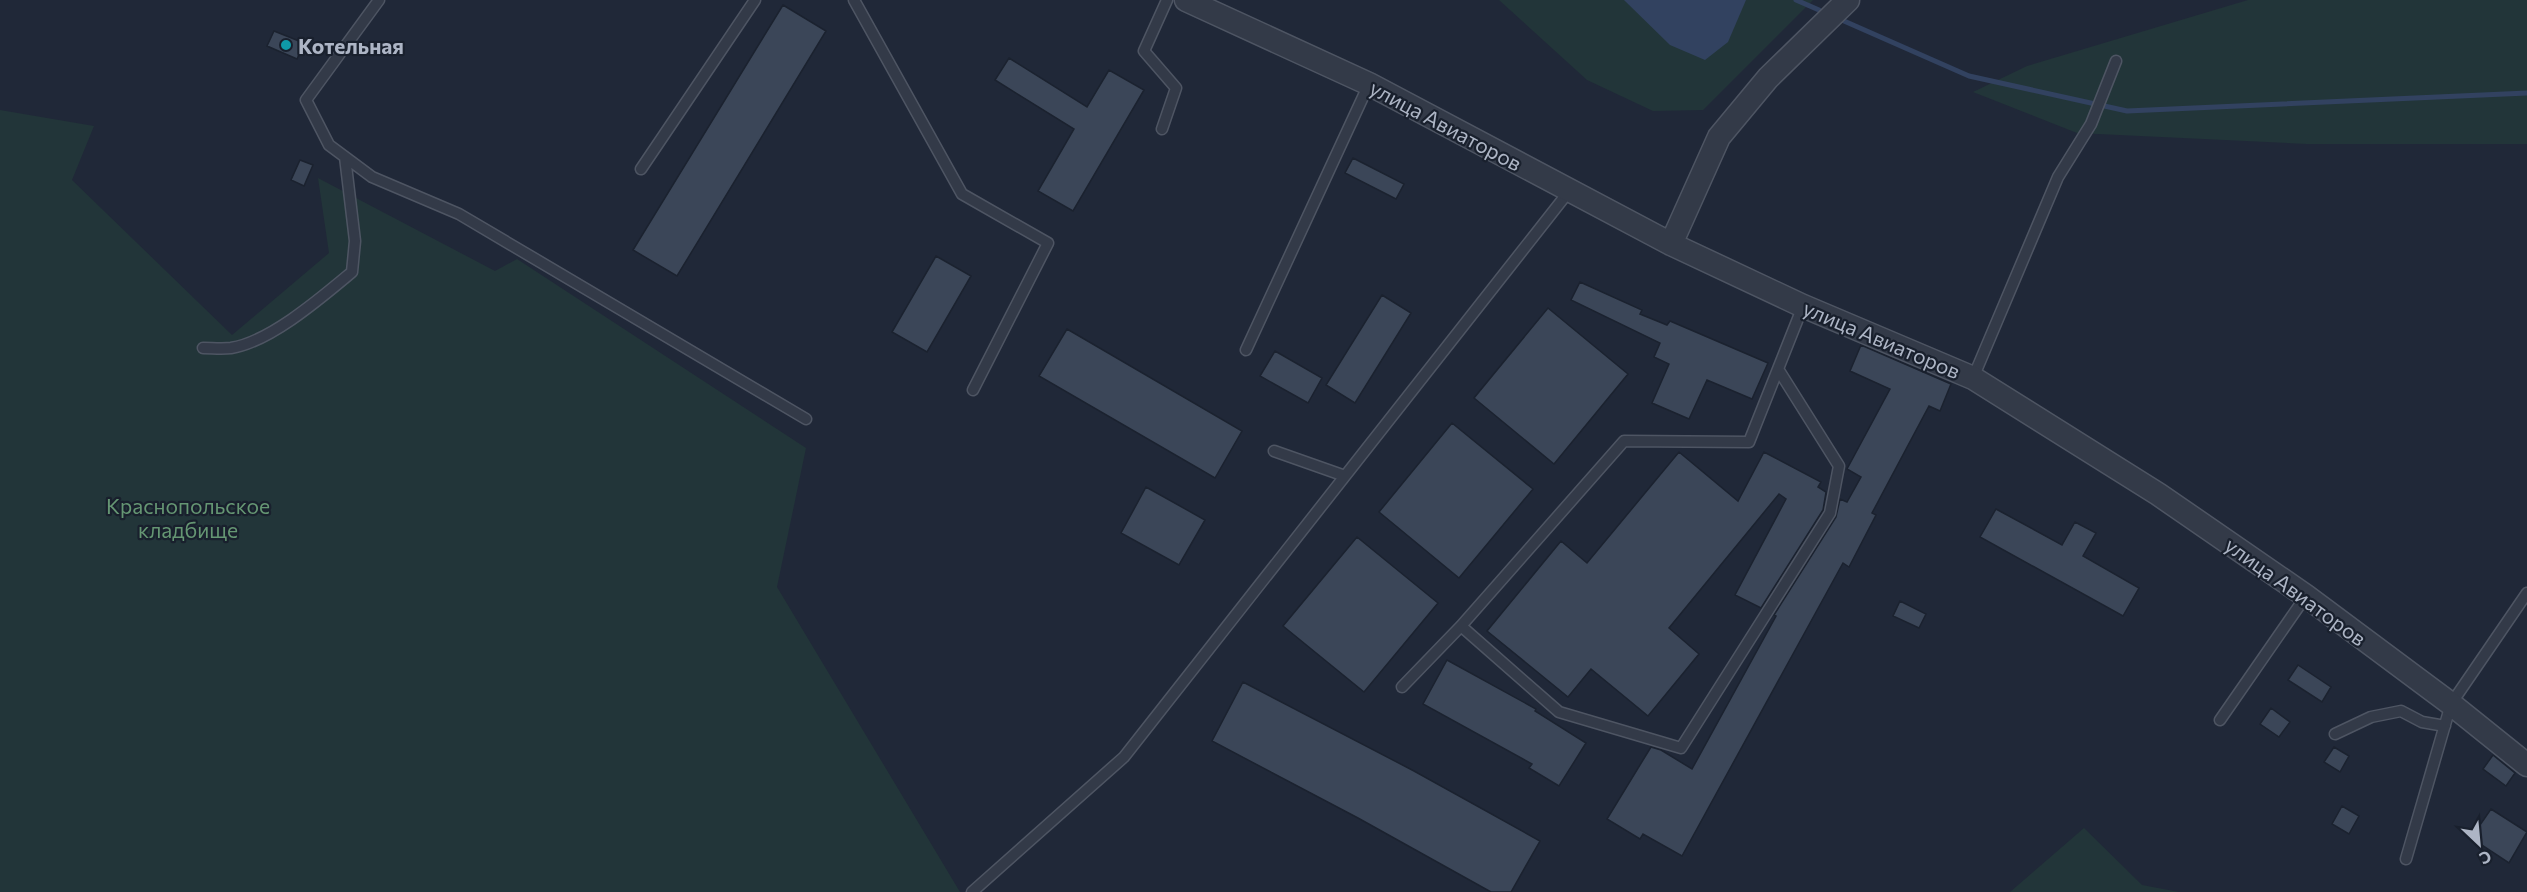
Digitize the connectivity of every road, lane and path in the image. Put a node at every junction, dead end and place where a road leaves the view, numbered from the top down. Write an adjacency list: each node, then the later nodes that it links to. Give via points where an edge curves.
1 (379, 0): 10 (lane, via 306,100 329,146)
2 (755, 0): 11 (lane)
3 (854, 0): 19 (lane, via 962,194 1048,243)
4 (1167, 0): 9 (lane, via 1144,51 1176,88)
5 (1186, 0): 8 (street, улица Авиаторов)
6 (1848, 0): 13 (street, via 1768,78 1719,137)
7 (2116, 61): 18 (lane, via 2091,124 2058,177)
8 (1369, 84): 12 (street, улица Авиаторов); 16 (lane)
9 (1161, 129)
10 (345, 157): 15 (lane, via 355,241 352,272 302,314 253,340 232,348); 20 (lane, via 372,177 459,214)
11 (641, 169)
12 (1570, 190): 13 (street, улица Авиаторов); 22 (lane)
13 (1671, 244): 14 (street, улица Авиаторов)
14 (1803, 306): 17 (lane); 18 (street, улица Авиаторов)
15 (203, 348)
16 (1246, 350)
17 (1778, 369): 25 (lane, via 1749,442 1624,441); 25 (lane, via 1839,466 1830,513 1682,748 1559,711)
18 (1973, 378): 24 (street, улица Авиаторов, via 2158,494)
19 (973, 390)
20 (806, 419)
21 (1274, 451): 22 (lane)
22 (1346, 476): 33 (lane, via 1124,757)
23 (2527, 593): 27 (lane)
24 (2306, 596): 27 (street, улица Авиаторов); 28 (lane)
25 (1461, 627): 26 (lane)
26 (1402, 687)
27 (2451, 704): 29 (lane); 31 (street, улица Авиаторов)
28 (2220, 720)
29 (2445, 726): 30 (lane, via 2422,722 2401,711 2372,717); 32 (lane)
30 (2335, 734)
31 (2527, 765)
32 (2406, 859)
33 (972, 892)

